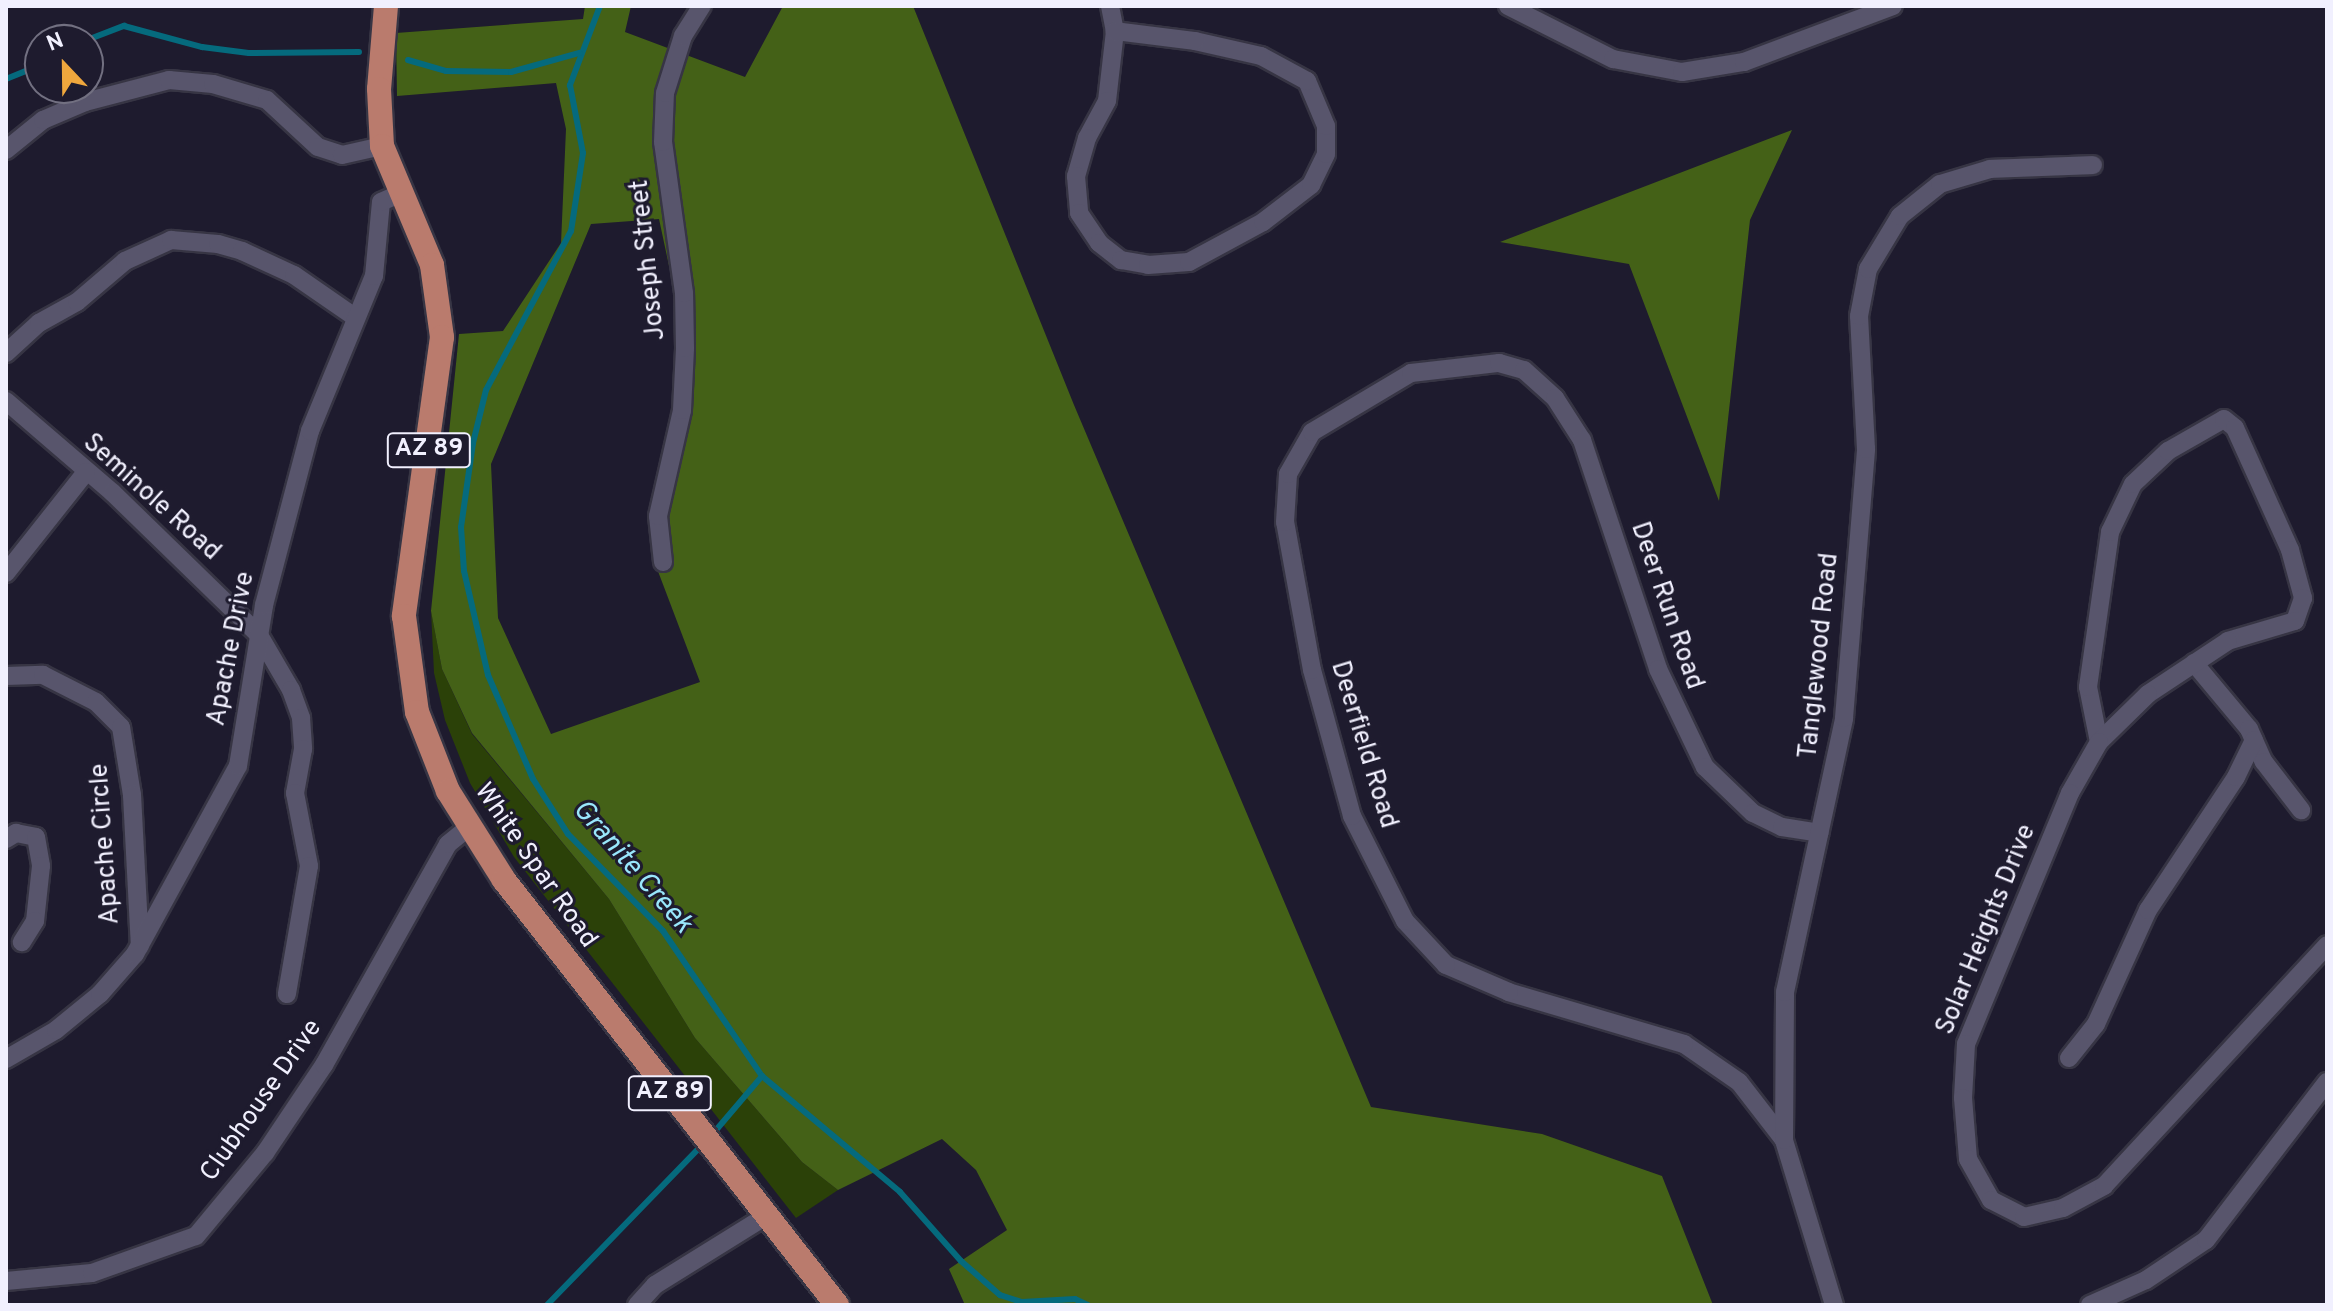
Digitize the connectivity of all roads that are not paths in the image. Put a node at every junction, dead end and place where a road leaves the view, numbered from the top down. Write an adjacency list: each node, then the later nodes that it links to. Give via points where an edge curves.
1 (386, 6): 8 (main road, White Spar Road / AZ 89, via 379,89)
2 (702, 6): 17 (street, Joseph Street, via 683,36 665,93 663,142 684,293 685,348 682,410 658,516)
3 (1110, 6): 7 (street)
4 (1508, 6): 6 (street, via 1613,59 1682,72 1744,62)
5 (1893, 6): 6 (street)
6 (1850, 13)
7 (1115, 31): 7 (street, via 1261,56 1307,81 1326,126 1326,154 1311,185 1263,222 1189,262 1148,265 1121,260 1099,243 1079,213 1076,176 1087,138 1107,101)
8 (382, 146): 9 (street, via 342,155 318,147 267,100 213,84 169,80 57,114); 11 (main road, White Spar Road / AZ 89)
9 (6, 150)
10 (2093, 165): 26 (street, Tanglewood Road, via 1990,169 1940,184 1900,216 1868,269 1859,316 1866,449 1845,702)
11 (403, 192): 12 (street, Apache Drive, via 381,202 374,276); 25 (main road, White Spar Road / AZ 89, via 432,265 442,337 436,408 410,560 407,663 431,752)
12 (356, 318): 13 (street, via 294,275 242,251 171,240 125,261); 19 (street, Apache Drive, via 310,431)
13 (6, 353)
14 (1499, 363): 26 (street, Deer Run Road, via 1524,370 1555,398 1582,440 1658,669 1705,767 1753,813 1782,827); 35 (street, Deerfield Road, via 1411,373 1312,432 1288,474 1285,522 1312,670 1352,816 1405,921 1446,965 1509,992 1684,1044 1739,1082)
15 (6, 401): 16 (street, Seminole Road)
16 (86, 472): 18 (street); 19 (street, Seminole Road)
17 (663, 562)
18 (6, 573)
19 (259, 635): 30 (street, Apache Drive, via 238,766); 31 (street, Seminole Road, via 301,718 295,793 309,866)
20 (2194, 663): 22 (street); 23 (street, Solar Heights Drive, via 2148,694); 23 (street, Solar Heights Drive, via 2228,641 2295,621 2303,598 2290,550 2235,428 2224,419 2168,451 2133,484 2110,532 2088,687)
21 (6, 676): 30 (street, Apache Circle, via 43,675 96,702 121,727 133,810)
22 (2254, 740): 24 (street); 32 (street, via 2236,777 2148,910 2096,1024)
23 (2099, 742): 29 (street, Solar Heights Drive, via 2070,793 1966,1044 1968,1159 1991,1200 2024,1217 2063,1208 2104,1186)
24 (2301, 810)
25 (469, 827): 36 (main road, White Spar Road / AZ 89, via 504,880); 37 (street, Clubhouse Drive, via 448,844 316,1077 265,1153 196,1236 92,1273)
26 (1820, 833): 35 (street, Tanglewood Road, via 1785,992)
27 (6, 839): 28 (street, via 16,833 36,837 41,866 35,921)
28 (22, 942)
29 (2327, 945)
30 (140, 946): 33 (street, Apache Drive, via 100,994 56,1030)
31 (287, 994)
32 (2069, 1058)
33 (6, 1059)
34 (2327, 1082): 41 (street, via 2206,1240 2146,1280)
35 (1784, 1140): 40 (street, Tanglewood Road)
36 (766, 1216): 38 (street, via 655,1285); 39 (main road, White Spar Road / AZ 89)
37 (6, 1281)
38 (637, 1305)
39 (837, 1305)
40 (1834, 1305)
41 (2090, 1305)

